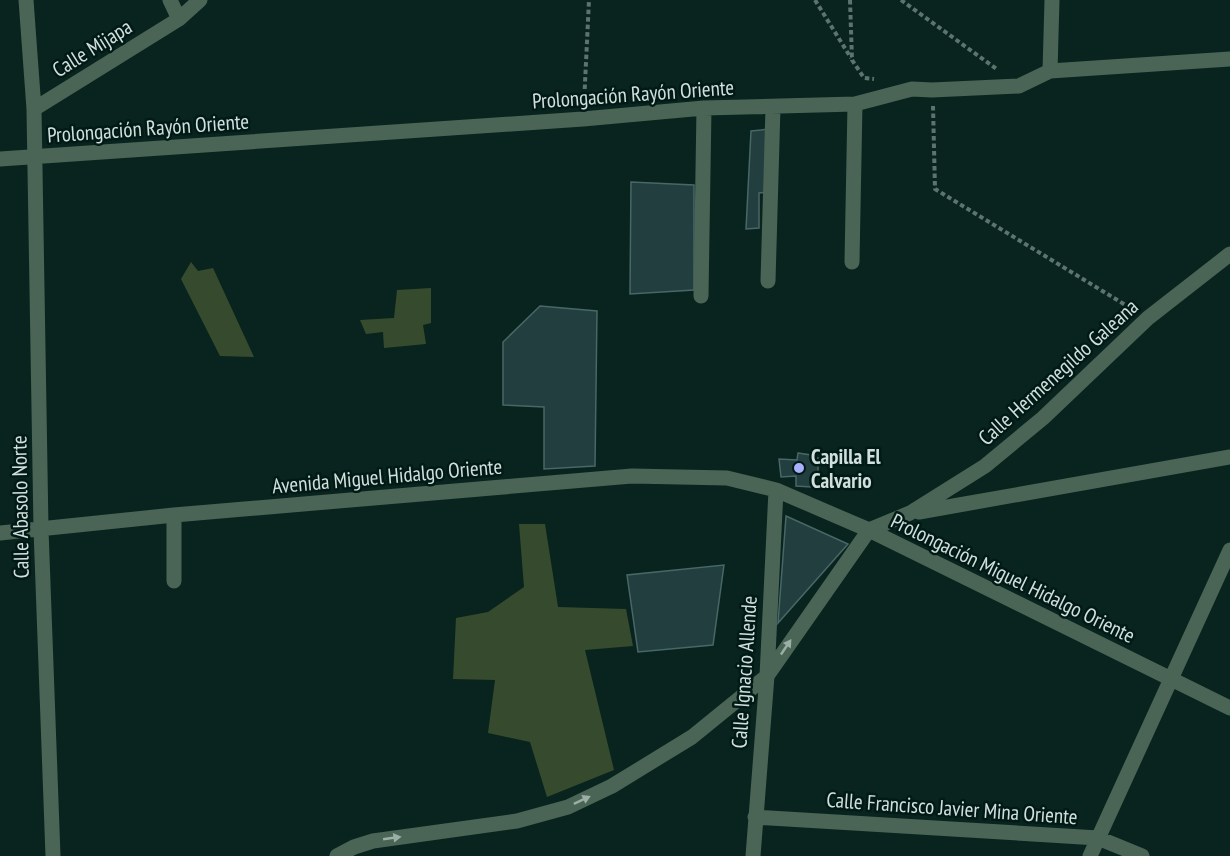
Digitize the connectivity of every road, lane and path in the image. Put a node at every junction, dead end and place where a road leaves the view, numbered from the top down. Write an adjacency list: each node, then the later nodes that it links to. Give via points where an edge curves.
1 (26, 0): 19 (street)
2 (170, 0): 9 (street)
3 (200, 0): 9 (street, Calle Mijapa)
4 (589, 0): 20 (path)
5 (815, 0): 10 (path)
6 (850, 0): 10 (path)
7 (901, 0): 14 (path)
8 (1052, 0): 12 (street)
9 (180, 19): 19 (street, Calle Mijapa)
10 (852, 60): 13 (path, via 864,78)
11 (1230, 60): 12 (street, Prolongación Rayón Oriente)
12 (1050, 72): 14 (street, Prolongación Rayón Oriente)
13 (877, 80)
14 (1019, 86): 15 (street, Prolongación Rayón Oriente)
15 (932, 90): 16 (street, Prolongación Rayón Oriente, via 912,89); 27 (path, via 936,189)
16 (855, 104): 17 (street, Prolongación Rayón Oriente); 24 (street)
17 (773, 107): 18 (street, Prolongación Rayón Oriente); 25 (street)
18 (704, 108): 20 (street, Prolongación Rayón Oriente); 26 (street)
19 (34, 109): 21 (street, Calle Abasolo Norte)
20 (583, 119): 21 (street, Prolongación Rayón Oriente)
21 (34, 156): 22 (street, Prolongación Rayón Oriente); 32 (street, Calle Abasolo Norte)
22 (0, 159)
23 (1230, 254): 27 (street, Calle Hermenegildo Galeana)
24 (852, 262)
25 (768, 281)
26 (701, 296)
27 (1148, 318): 30 (street, Calle Hermenegildo Galeana, via 1043,418 985,466)
28 (1230, 457): 30 (street, Calle Hermenegildo Galeana)
29 (776, 490): 31 (street, Avenida Miguel Hidalgo Oriente, via 727,478 632,476); 33 (street, Prolongación Miguel Hidalgo Oriente); 37 (street, Calle Ignacio Allende)
30 (910, 513): 33 (street, Calle Hermenegildo Galeana)
31 (174, 515): 32 (street, Avenida Miguel Hidalgo Oriente); 36 (street)
32 (41, 529): 34 (street, Avenida Miguel Hidalgo Oriente); 42 (street, Calle Abasolo Norte)
33 (869, 530): 37 (street, one-way to 33); 38 (street, Prolongación Miguel Hidalgo Oriente)
34 (0, 533)
35 (1230, 550): 38 (street)
36 (174, 581)
37 (766, 676): 40 (street, Calle Ignacio Allende); 43 (street, one-way to 37, via 374,841 517,821 568,807 612,786 692,737)
38 (1171, 678): 39 (street, Prolongación Miguel Hidalgo Oriente); 41 (street)
39 (1230, 708)
40 (755, 817): 41 (street, Calle Francisco Javier Mina Oriente); 44 (street, Calle Ignacio Allende)
41 (1098, 838): 45 (street); 46 (street, Calle Francisco Javier Mina Oriente)
42 (53, 856)
43 (337, 856)
44 (753, 856)
45 (1090, 856)
46 (1142, 856)

